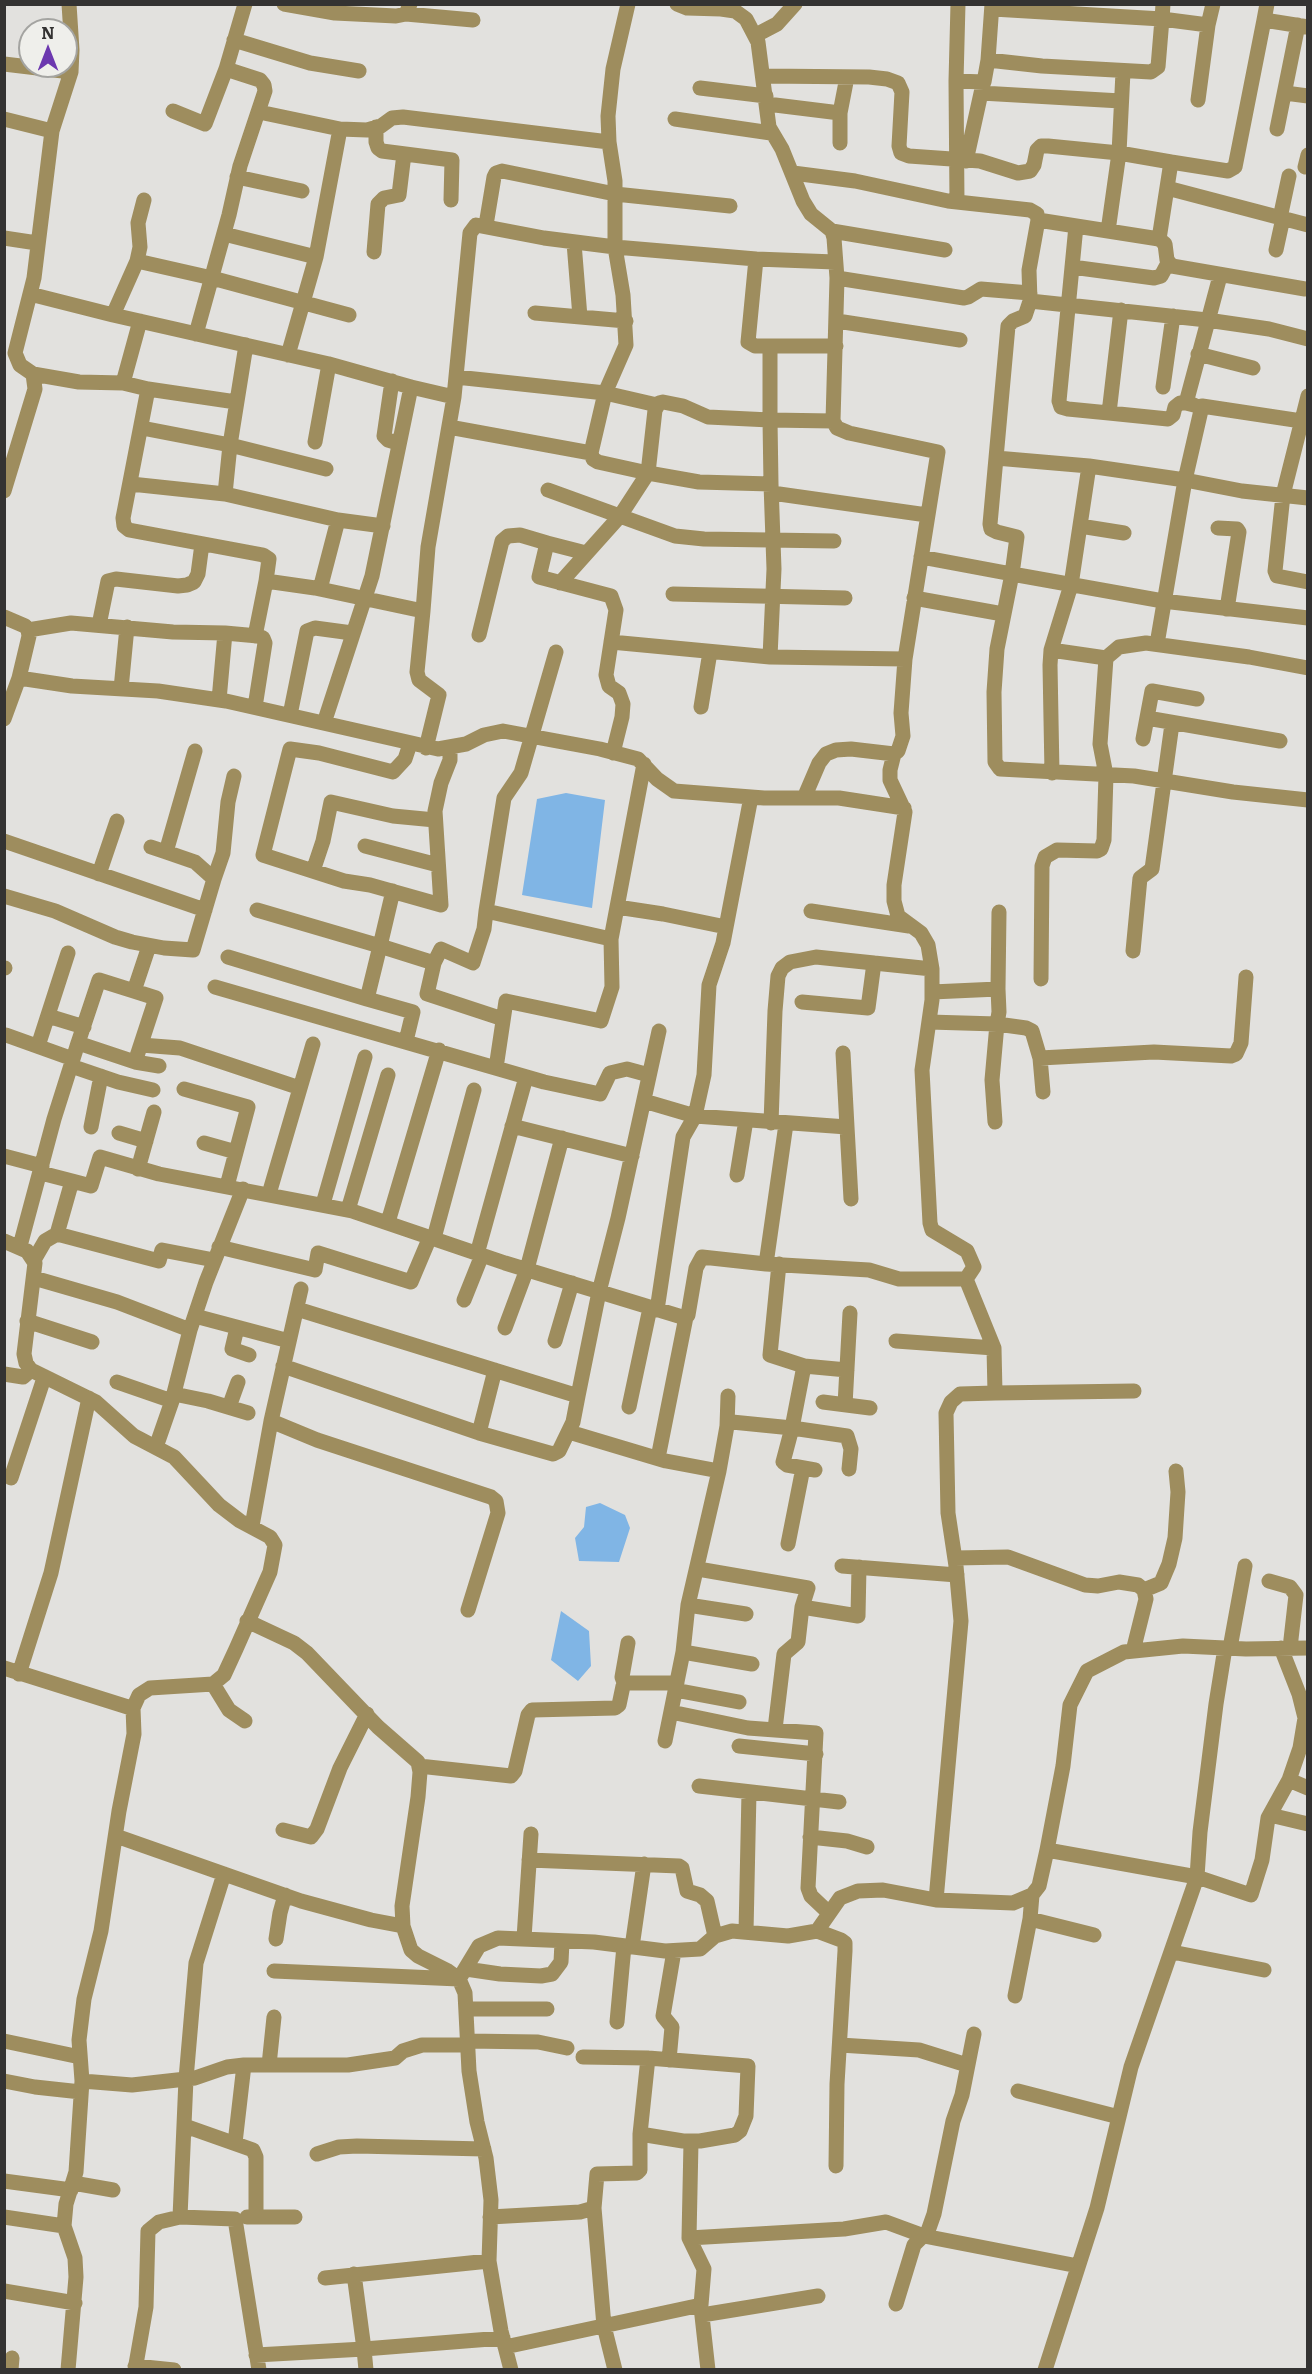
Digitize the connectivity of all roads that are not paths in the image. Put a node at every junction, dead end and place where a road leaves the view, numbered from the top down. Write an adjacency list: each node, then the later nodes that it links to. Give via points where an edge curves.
1 (245, 4): 18 (street)
2 (284, 4): 10 (street, via 335,13 396,16)
3 (628, 4): 44 (street, via 613,69)
4 (677, 4): 8 (street, via 687,8)
5 (795, 4): 17 (street, via 777,24)
6 (958, 4): 26 (street)
7 (1213, 4): 15 (street)
8 (721, 7): 17 (street, via 740,14)
9 (992, 7): 11 (street); 19 (street)
10 (408, 9): 14 (street)
11 (1102, 10): 12 (street)
12 (1162, 12): 15 (street); 22 (street, via 1158,67 1151,72)
13 (1265, 12): 16 (street); 49 (street, via 1234,170)
14 (473, 20)
15 (1208, 25): 32 (street)
16 (1303, 26): 29 (street)
17 (756, 35): 23 (street)
18 (234, 40): 20 (street); 21 (street, via 310,63)
19 (988, 60): 22 (street); 27 (street)
20 (226, 69): 34 (street, via 205,124); 35 (street, via 260,80 264,85 266,91)
21 (359, 71)
22 (1123, 72): 33 (street)
23 (763, 76): 24 (street); 31 (street)
24 (847, 76): 36 (street); 48 (street, via 887,79 898,84 902,92 902,153)
25 (69, 78): 42 (street)
26 (956, 81): 27 (street); 48 (street)
27 (982, 87): 33 (street); 48 (street)
28 (700, 88): 31 (street)
29 (1285, 93): 30 (street); 41 (street)
30 (1308, 96)
31 (766, 100): 36 (street); 43 (street)
32 (1198, 100)
33 (1121, 101): 46 (street)
34 (173, 111)
35 (259, 112): 40 (street); 52 (street)
36 (840, 113): 45 (street)
37 (4, 119): 42 (street)
38 (675, 119): 43 (street)
39 (376, 127): 40 (street); 44 (street, via 392,118 404,117); 47 (street, via 378,148)
40 (340, 129): 76 (street)
41 (1277, 129)
42 (52, 131): 70 (street)
43 (771, 134): 50 (street)
44 (609, 142): 55 (street)
45 (840, 143)
46 (1119, 153): 48 (street, via 1041,146 1034,165 1025,173); 49 (street); 66 (street)
47 (404, 154): 57 (street, via 453,160); 75 (street, via 399,195 384,198 378,204)
48 (961, 160): 58 (street)
49 (1171, 162): 53 (street)
50 (793, 173): 58 (street); 65 (street, via 811,214)
51 (1289, 176): 60 (street)
52 (237, 177): 54 (street); 67 (street)
53 (1167, 188): 60 (street); 69 (street)
54 (302, 191)
55 (615, 194): 59 (street); 62 (street, via 502,171 494,177); 72 (street)
56 (144, 200): 78 (street, via 138,223)
57 (451, 200)
58 (957, 202): 61 (street, via 1030,210)
59 (730, 206)
60 (1281, 218): 63 (street); 74 (street)
61 (1038, 220): 64 (street); 87 (street, via 1032,248)
62 (486, 225): 71 (street); 111 (street, via 476,225 470,233)
63 (1308, 225)
64 (1076, 226): 66 (street); 81 (street)
65 (832, 231): 73 (street); 79 (street)
66 (1108, 231): 69 (street)
67 (224, 234): 76 (street); 83 (street)
68 (4, 238): 70 (street)
69 (1159, 239): 80 (street, via 1165,244)
70 (37, 243): 86 (street)
71 (574, 243): 72 (street); 95 (street)
72 (615, 248): 77 (street); 98 (street)
73 (945, 250)
74 (1276, 250)
75 (374, 252)
76 (316, 257): 88 (street)
77 (756, 259): 79 (street); 104 (street, via 748,342)
78 (137, 261): 83 (street); 92 (street)
79 (835, 262): 84 (street)
80 (1168, 263): 81 (street, via 1161,276 1154,278); 82 (street)
81 (1072, 267): 89 (street)
82 (1220, 276): 85 (street); 96 (street)
83 (212, 278): 88 (street); 100 (street)
84 (837, 278): 87 (street, via 964,298 981,289); 99 (street)
85 (1305, 289)
86 (30, 294): 92 (street); 110 (street, via 15,353 20,365)
87 (1030, 297): 89 (street); 134 (street, via 1025,316 1008,326)
88 (304, 302): 93 (street); 107 (street)
89 (1068, 305): 90 (street); 124 (street, via 1059,401 1068,409)
90 (1121, 310): 94 (street); 124 (street)
91 (535, 313): 95 (street)
92 (113, 315): 97 (street)
93 (349, 315)
94 (1173, 316): 96 (street); 115 (street)
95 (580, 317): 98 (street)
96 (1207, 320): 101 (street); 106 (street)
97 (140, 321): 100 (street); 113 (street)
98 (626, 321): 117 (street, via 626,345)
99 (837, 321): 102 (street); 105 (street)
100 (196, 334): 103 (street)
101 (1308, 339)
102 (960, 340)
103 (246, 345): 107 (street); 120 (street)
104 (770, 346): 105 (street); 125 (street)
105 (836, 346): 126 (street)
106 (1198, 354): 109 (street); 121 (street)
107 (288, 355): 108 (street)
108 (329, 364): 112 (street); 130 (street)
109 (1253, 368)
110 (33, 375): 113 (street); 142 (street, via 35,389)
111 (456, 377): 117 (street); 119 (street)
112 (392, 381): 114 (street); 131 (street, via 384,436)
113 (123, 383): 116 (street)
114 (411, 387): 119 (street); 131 (street)
115 (1163, 387)
116 (148, 389): 120 (street); 128 (street)
117 (605, 393): 122 (street); 133 (street)
118 (1308, 396): 127 (street)
119 (454, 397): 129 (street)
120 (236, 402): 132 (street)
121 (1185, 403): 123 (street); 124 (street, via 1175,407 1168,419)
122 (657, 405): 125 (street, via 663,402 683,406 708,417); 137 (street)
123 (1202, 406): 127 (street); 138 (street)
124 (1109, 412)
125 (770, 420): 126 (street); 140 (street)
126 (833, 421): 146 (street, via 837,428 849,433 938,452)
127 (1305, 422): 144 (street)
128 (141, 428): 132 (street); 139 (street)
129 (449, 428): 133 (street); 172 (street, via 428,547)
130 (315, 442)
131 (398, 443): 149 (street)
132 (230, 445): 136 (street); 143 (street)
133 (591, 453): 137 (street, via 598,462)
134 (996, 458): 135 (street); 159 (street, via 990,524 996,532 1017,537)
135 (1089, 466): 138 (street); 150 (street)
136 (326, 469)
137 (648, 473): 140 (street); 147 (street)
138 (1185, 480): 144 (street); 170 (street)
139 (131, 484): 143 (street); 156 (street, via 124,526)
140 (772, 488): 146 (street); 153 (street)
141 (548, 490): 147 (street)
142 (4, 491)
143 (225, 494): 148 (street)
144 (1283, 495): 145 (street); 161 (street, via 1275,574)
145 (1308, 498)
146 (927, 515): 158 (street)
147 (620, 516): 153 (street, via 675,536); 157 (street)
148 (338, 520): 149 (street); 164 (street)
149 (383, 526): 169 (street)
150 (1080, 526): 152 (street); 163 (street)
151 (1218, 528): 171 (street, via 1239,532)
152 (1124, 533)
153 (773, 540): 154 (street); 166 (street)
154 (834, 541)
155 (547, 543): 157 (street); 162 (street, via 540,577); 181 (street, via 520,535 502,541)
156 (202, 544): 160 (street, via 264,555 269,559); 176 (street, via 198,574 187,585 108,581)
157 (586, 553): 162 (street)
158 (921, 557): 159 (street); 168 (street)
159 (1012, 574): 163 (street); 173 (street)
160 (266, 581): 164 (street); 182 (street)
161 (1308, 582)
162 (560, 583): 183 (street, via 611,596 616,610)
163 (1071, 585): 170 (street); 185 (street)
164 (320, 589): 169 (street)
165 (673, 594): 166 (street)
166 (773, 596): 167 (street); 188 (street)
167 (845, 598)
168 (914, 598): 173 (street); 190 (street)
169 (365, 600): 172 (street); 180 (street)
170 (1163, 601): 171 (street); 184 (street)
171 (1227, 609): 175 (street)
172 (423, 611): 208 (street, via 417,672 419,680 439,695)
173 (1003, 614): 213 (street, via 994,692 995,762 1000,769)
174 (4, 616): 178 (street)
175 (1308, 618)
176 (99, 625): 177 (street); 178 (street, via 70,623)
177 (126, 627): 179 (street); 193 (street)
178 (28, 630): 192 (street)
179 (225, 633): 182 (street); 195 (street)
180 (352, 633): 198 (street, via 315,628 307,631); 201 (street)
181 (479, 635)
182 (255, 636): 196 (street, via 265,643)
183 (611, 642): 187 (street); 210 (street, via 606,675 623,704)
184 (1157, 644): 189 (street, via 1119,647); 191 (street)
185 (1051, 650): 189 (street); 213 (street)
186 (556, 652): 203 (street)
187 (710, 652): 188 (street); 197 (street)
188 (770, 657): 190 (street)
189 (1106, 658): 214 (street, via 1100,744)
190 (905, 659): 211 (street, via 903,736)
191 (1308, 668)
192 (19, 678): 193 (street, via 72,687); 200 (street)
193 (121, 689): 195 (street)
194 (1197, 699): 199 (street, via 1154,690)
195 (219, 700): 196 (street)
196 (255, 707): 198 (street)
197 (701, 707)
198 (290, 715): 201 (street)
199 (1147, 718): 202 (street); 204 (street)
200 (4, 719)
201 (324, 723): 206 (street)
202 (1172, 724): 205 (street); 216 (street)
203 (531, 736): 207 (street, via 503,731); 210 (street); 234 (street, via 521,773 504,798)
204 (1143, 739)
205 (1280, 741)
206 (410, 744): 208 (street); 226 (street, via 405,759 393,772 290,749 263,855)
207 (450, 747): 208 (street); 221 (street)
208 (426, 748)
209 (195, 751): 228 (street, via 158,849 195,862)
210 (613, 753): 212 (street)
211 (894, 754): 218 (street, via 851,749 826,754); 220 (street, via 890,780)
212 (644, 764): 217 (street, via 675,791); 231 (street)
213 (1053, 773): 214 (street)
214 (1106, 775): 216 (street); 249 (street, via 1101,849 1058,850 1045,857 1042,866)
215 (234, 776): 228 (street, via 223,853)
216 (1162, 781): 219 (street); 242 (street, via 1152,869 1140,878)
217 (751, 797): 218 (street); 238 (street)
218 (804, 798): 220 (street, via 839,798)
219 (1308, 800)
220 (904, 808): 237 (street, via 894,901 898,916)
221 (435, 820): 225 (street); 226 (street, via 393,816 331,802)
222 (117, 821): 227 (street)
223 (4, 840): 227 (street)
224 (365, 846): 225 (street)
225 (438, 865): 229 (street, via 441,905)
226 (313, 871): 229 (street)
227 (99, 874): 232 (street)
228 (214, 879): 232 (street)
229 (393, 891): 241 (street)
230 (4, 896): 240 (street)
231 (616, 907): 238 (street); 239 (street)
232 (205, 910): 240 (street, via 193,950)
233 (257, 910): 241 (street)
234 (486, 911): 239 (street); 245 (street, via 473,963 441,949)
235 (811, 912): 237 (street)
236 (999, 912): 251 (street)
237 (912, 926): 247 (street, via 928,945)
238 (726, 927): 287 (street, via 710,985 704,1075)
239 (611, 939): 257 (street, via 612,987 601,1021 506,1001)
240 (149, 946): 252 (street)
241 (380, 946): 245 (street); 254 (street)
242 (1132, 951)
243 (68, 953): 256 (street)
244 (228, 957): 254 (street)
245 (434, 963): 257 (street, via 427,994)
246 (874, 963): 247 (street); 255 (street, via 868,1008); 290 (street, via 816,957 790,962 782,968 775,1011)
247 (932, 969): 253 (street)
248 (1246, 977): 271 (street, via 1241,1043 1231,1056 1154,1052)
249 (1041, 979)
250 (215, 987): 263 (street)
251 (998, 989): 253 (street); 259 (street)
252 (134, 991): 260 (street, via 99,980); 266 (street, via 156,998)
253 (932, 992): 258 (street)
254 (368, 999): 263 (street, via 413,1012)
255 (802, 1002)
256 (48, 1016): 260 (street); 267 (street)
257 (502, 1019): 275 (street)
258 (929, 1022): 259 (street); 323 (street, via 922,1070 930,1223 932,1230 968,1251 974,1266)
259 (997, 1024): 271 (street, via 1032,1031); 289 (street, via 992,1080)
260 (84, 1028): 264 (street)
261 (659, 1031): 277 (street)
262 (6, 1035): 267 (street)
263 (406, 1041): 268 (street)
264 (78, 1043): 272 (street); 273 (street)
265 (313, 1044): 280 (street)
266 (141, 1045): 272 (street); 280 (street, via 180,1048)
267 (38, 1047): 273 (street)
268 (439, 1050): 275 (street); 312 (street)
269 (843, 1053): 294 (street)
270 (365, 1057): 310 (street)
271 (1040, 1058): 284 (street)
272 (135, 1062): 274 (street)
273 (72, 1063): 278 (street); 303 (street)
274 (159, 1066)
275 (496, 1068): 279 (street)
276 (388, 1075): 311 (street)
277 (649, 1075): 279 (street, via 627,1069 610,1073 600,1094); 285 (street)
278 (101, 1076): 282 (street); 293 (street)
279 (526, 1077): 292 (street)
280 (300, 1088): 308 (street)
281 (184, 1089): 299 (street, via 248,1107)
282 (153, 1090)
283 (474, 1090): 314 (street)
284 (1043, 1092)
285 (644, 1101): 287 (street); 301 (street)
286 (154, 1112): 297 (street)
287 (695, 1116): 288 (street); 329 (street, via 683,1137)
288 (746, 1120): 290 (street); 304 (street)
289 (995, 1122)
290 (771, 1123): 291 (street)
291 (786, 1124): 294 (street); 320 (street)
292 (512, 1126): 296 (street); 318 (street)
293 (90, 1127)
294 (847, 1127): 309 (street)
295 (119, 1133): 297 (street)
296 (562, 1138): 301 (street); 321 (street)
297 (146, 1141): 302 (street)
298 (204, 1143): 299 (street)
299 (236, 1152): 306 (street)
300 (4, 1156): 303 (street)
301 (632, 1156): 326 (street)
302 (138, 1168): 305 (street, via 100,1157 91,1186); 306 (street)
303 (41, 1170): 305 (street); 316 (street)
304 (737, 1174)
305 (72, 1181): 313 (street)
306 (227, 1186): 307 (street)
307 (243, 1189): 308 (street); 317 (street)
308 (269, 1194): 310 (street)
309 (851, 1199)
310 (323, 1204): 311 (street)
311 (348, 1210): 312 (street)
312 (388, 1222): 314 (street)
313 (57, 1234): 317 (street, via 159,1261 162,1250); 319 (street, via 47,1238)
314 (432, 1238): 317 (street, via 411,1282 318,1253 315,1270); 318 (street)
315 (4, 1241): 316 (street)
316 (20, 1246): 319 (street)
317 (217, 1254): 333 (street)
318 (480, 1254): 321 (street); 327 (street)
319 (34, 1260): 322 (street)
320 (773, 1264): 323 (street, via 869,1270 899,1279); 331 (street, via 702,1257); 343 (street, via 770,1355)
321 (527, 1269): 324 (street); 335 (street)
322 (34, 1278): 332 (street); 333 (street)
323 (966, 1279): 340 (street)
324 (572, 1283): 326 (street); 337 (street)
325 (301, 1289): 328 (street)
326 (599, 1292): 329 (street); 352 (street)
327 (464, 1300)
328 (297, 1308): 336 (street); 344 (street)
329 (654, 1309): 331 (street); 359 (street)
330 (850, 1313): 345 (street)
331 (686, 1317): 368 (street)
332 (27, 1321): 339 (street); 347 (street, via 24,1354 26,1363)
333 (192, 1323): 334 (street); 355 (street)
334 (237, 1328): 336 (street); 341 (street, via 232,1349)
335 (505, 1328)
336 (289, 1341): 342 (street)
337 (555, 1341)
338 (896, 1341): 340 (street)
339 (92, 1342)
340 (994, 1348): 351 (street)
341 (249, 1355)
342 (283, 1366): 362 (street); 366 (street)
343 (804, 1366): 345 (street); 364 (street)
344 (495, 1370): 352 (street); 366 (street)
345 (847, 1370): 357 (street)
346 (4, 1374): 347 (street)
347 (37, 1374): 354 (street); 372 (street)
348 (117, 1382): 355 (street)
349 (238, 1382): 358 (street)
350 (1134, 1391): 351 (street)
351 (995, 1393): 375 (street, via 960,1394 946,1413 948,1513)
352 (578, 1396): 365 (street)
353 (728, 1396): 363 (street)
354 (89, 1398): 367 (street, via 125,1429); 395 (street, via 51,1573)
355 (173, 1398): 358 (street); 367 (street)
356 (823, 1402): 357 (street)
357 (845, 1405): 360 (street)
358 (229, 1407): 361 (street)
359 (629, 1407)
360 (870, 1408)
361 (248, 1413)
362 (271, 1421): 373 (street); 385 (street, via 496,1501 498,1513)
363 (727, 1426): 364 (street, via 732,1422); 370 (street)
364 (792, 1428): 369 (street, via 847,1436 851,1444); 374 (street, via 783,1462 809,1469)
365 (569, 1432): 366 (street, via 559,1451 552,1454); 368 (street)
366 (479, 1433)
367 (156, 1447): 373 (street, via 174,1457 219,1505)
368 (658, 1458): 370 (street)
369 (849, 1469)
370 (719, 1471): 379 (street)
371 (1176, 1471): 382 (street, via 1175,1539 1161,1583)
372 (11, 1478)
373 (252, 1526): 387 (street, via 273,1540 275,1551 270,1572)
374 (788, 1544)
375 (955, 1558): 380 (street); 382 (street, via 1008,1557 1085,1586 1130,1582)
376 (842, 1566): 378 (street)
377 (1245, 1566): 389 (street, via 1230,1648)
378 (859, 1567): 380 (street); 384 (street, via 858,1616)
379 (698, 1569): 383 (street); 384 (street, via 808,1588)
380 (957, 1575): 429 (street, via 961,1621)
381 (1269, 1581): 390 (street, via 1290,1587 1296,1595)
382 (1144, 1590): 392 (street, via 1144,1612)
383 (688, 1605): 386 (street); 393 (street)
384 (802, 1607): 404 (street, via 798,1642 784,1654)
385 (468, 1610)
386 (746, 1614)
387 (247, 1621): 396 (street, via 224,1676); 402 (street, via 294,1643)
388 (628, 1642): 397 (street, via 622,1677)
389 (1225, 1648): 390 (street); 392 (street, via 1183,1646); 426 (street)
390 (1285, 1648): 391 (street); 409 (street, via 1305,1719)
391 (1308, 1648)
392 (1133, 1651): 422 (street, via 1087,1671 1070,1705)
393 (683, 1652): 394 (street); 398 (street)
394 (752, 1664)
395 (12, 1671): 400 (street)
396 (213, 1684): 400 (street, via 150,1688 139,1695); 403 (street, via 228,1710)
397 (625, 1684): 398 (street, via 655,1682); 408 (street, via 615,1708 529,1712 514,1775)
398 (676, 1687): 399 (street); 401 (street)
399 (739, 1702)
400 (133, 1708): 419 (street, via 134,1734)
401 (671, 1712): 404 (street, via 741,1727); 405 (street)
402 (367, 1713): 408 (street); 417 (street, via 311,1838)
403 (245, 1721)
404 (775, 1729): 407 (street, via 816,1732)
405 (665, 1741)
406 (739, 1746): 407 (street)
407 (816, 1754): 413 (street)
408 (419, 1766): 432 (street, via 402,1906)
409 (1288, 1780): 411 (street); 415 (street)
410 (699, 1786): 412 (street)
411 (1308, 1788)
412 (749, 1792): 413 (street); 434 (street)
413 (813, 1799): 414 (street); 420 (street)
414 (839, 1802)
415 (1270, 1815): 416 (street); 426 (street, via 1251,1895)
416 (1308, 1824)
417 (283, 1830)
418 (531, 1834): 423 (street)
419 (116, 1836): 425 (street); 456 (street, via 101,1931 84,1999)
420 (810, 1837): 421 (street); 430 (street, via 808,1888)
421 (867, 1846)
422 (1047, 1851): 426 (street); 428 (street, via 1039,1886)
423 (529, 1860): 424 (street); 437 (street)
424 (644, 1864): 435 (street, via 680,1866 687,1891 707,1901); 440 (street)
425 (224, 1874): 427 (street); 463 (street, via 196,1963)
426 (1197, 1877): 442 (street)
427 (285, 1895): 432 (street); 438 (street)
428 (1032, 1895): 429 (street, via 1013,1903); 431 (street)
429 (936, 1900): 430 (street, via 883,1890 858,1891 840,1898)
430 (829, 1913): 433 (street)
431 (1030, 1919): 436 (street); 446 (street)
432 (404, 1926): 445 (street, via 411,1950 418,1956)
433 (818, 1931): 434 (street, via 788,1935); 454 (street, via 845,1943)
434 (746, 1932): 435 (street)
435 (715, 1935): 441 (street, via 700,1949)
436 (1094, 1935)
437 (524, 1938): 439 (street); 445 (street, via 498,1938 479,1946)
438 (276, 1939)
439 (562, 1942): 440 (street); 445 (street, via 561,1962 552,1974)
440 (628, 1947): 441 (street); 450 (street)
441 (674, 1951): 459 (street, via 663,2016 672,2027)
442 (1172, 1952): 443 (street); 467 (street, via 1131,2067)
443 (1264, 1970)
444 (274, 1971): 445 (street)
445 (463, 1974): 447 (street)
446 (1015, 1996)
447 (466, 2009): 448 (street); 453 (street)
448 (547, 2009)
449 (274, 2017): 461 (street)
450 (617, 2022)
451 (974, 2034): 462 (street)
452 (4, 2041): 456 (street)
453 (468, 2043): 455 (street, via 538,2042); 461 (street, via 422,2045 394,2058 348,2065); 472 (street, via 469,2071)
454 (840, 2045): 462 (street, via 919,2050); 474 (street)
455 (567, 2048)
456 (80, 2057): 465 (street)
457 (583, 2057): 458 (street)
458 (648, 2058): 459 (street); 469 (street)
459 (669, 2060): 470 (street, via 748,2066 746,2116 740,2131)
460 (244, 2065): 461 (street); 463 (street); 471 (street)
461 (269, 2065)
462 (968, 2065): 486 (street, via 934,2214)
463 (186, 2079): 465 (street); 468 (street)
464 (4, 2081): 465 (street, via 35,2087)
465 (82, 2087): 476 (street)
466 (1018, 2091): 467 (street)
467 (1119, 2117): 489 (street)
468 (185, 2126): 471 (street); 480 (street)
469 (640, 2134): 470 (street); 478 (street, via 640,2170 597,2174)
470 (692, 2142): 487 (street)
471 (235, 2143): 481 (street, via 254,2150 256,2157)
472 (484, 2149): 473 (street, via 357,2146); 483 (street)
473 (317, 2154)
474 (836, 2166)
475 (4, 2181): 476 (street)
476 (72, 2187): 477 (street); 485 (street)
477 (113, 2190)
478 (594, 2208): 483 (street); 497 (street)
479 (4, 2217): 485 (street)
480 (180, 2217): 484 (street); 501 (street, via 159,2222 148,2231 146,2307)
481 (256, 2217): 482 (street); 484 (street)
482 (295, 2217)
483 (490, 2217): 488 (street)
484 (235, 2219): 500 (street)
485 (64, 2226): 494 (street, via 75,2258)
486 (924, 2236): 487 (street, via 886,2222 844,2229); 489 (street); 495 (street, via 914,2245)
487 (689, 2238): 496 (street, via 704,2269)
488 (489, 2261): 490 (street); 498 (street)
489 (1078, 2266): 508 (street)
490 (354, 2274): 491 (street); 499 (street)
491 (325, 2278)
492 (4, 2290): 494 (street)
493 (818, 2296): 496 (street)
494 (75, 2303): 502 (street)
495 (896, 2304)
496 (701, 2310): 497 (street); 507 (street)
497 (604, 2326): 498 (street); 506 (street)
498 (504, 2342): 499 (street); 505 (street)
499 (364, 2349): 500 (street); 504 (street)
500 (258, 2362)
501 (135, 2368): 503 (street)
502 (68, 2370)
503 (174, 2370)
504 (366, 2370)
505 (511, 2370)
506 (615, 2370)
507 (708, 2370)
508 (1046, 2370)

